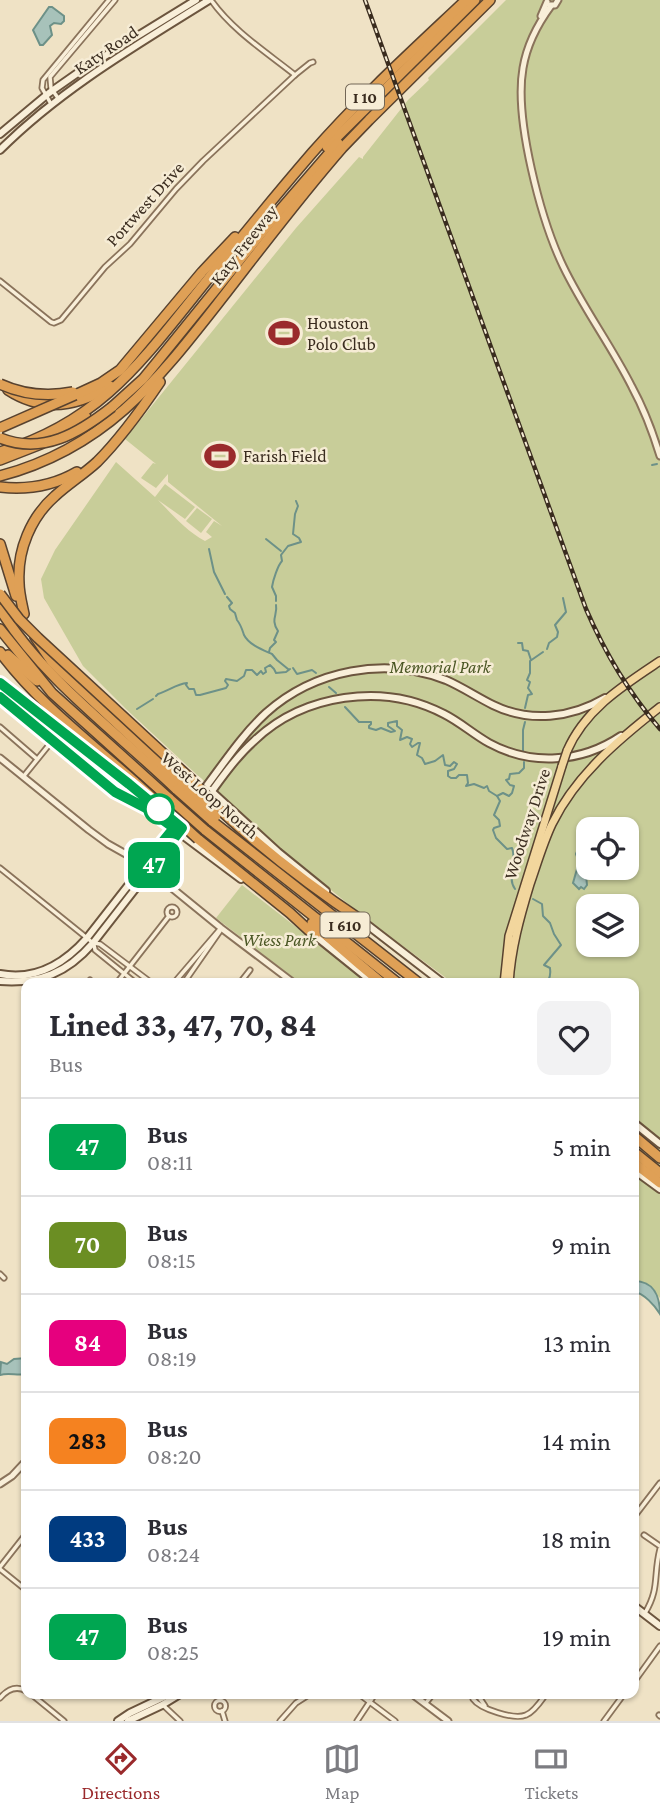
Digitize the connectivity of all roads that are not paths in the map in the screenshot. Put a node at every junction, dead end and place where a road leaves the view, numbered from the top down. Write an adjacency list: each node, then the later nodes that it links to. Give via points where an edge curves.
1 (109, 0): 11 (street)
2 (115, 0): 11 (street)
3 (195, 0): 14 (main road, Katy Road)
4 (210, 0): 13 (street, via 242,33); 15 (main road, Katy Road)
5 (466, 0): 18 (highway, Katy Freeway / I 10, via 348,114)
6 (475, 0): 24 (highway, via 335,139 155,360)
7 (483, 0): 24 (highway, via 322,161 157,362)
8 (490, 0): 20 (highway, Katy Freeway / I 10, via 342,148)
9 (558, 0): 10 (street, via 555,5)
10 (548, 3): 29 (street, via 529,43 521,85 524,128 538,192 562,263 633,388)
11 (94, 22): 14 (street, via 50,77); 14 (street, via 46,75 42,85)
12 (313, 62): 13 (street, Portwest Drive)
13 (295, 75): 19 (street, Portwest Drive, via 176,188 61,320 51,322)
14 (50, 93): 15 (street); 15 (street); 16 (main road, Katy Road)
15 (55, 102): 17 (main road, Katy Road)
16 (0, 135): 17 (street)
17 (3, 147)
18 (260, 215): 21 (highway, Katy Freeway / I 10); 23 (highway, via 202,272 120,370)
19 (0, 281)
20 (206, 318): 27 (highway); 31 (highway, Katy Freeway / I 10, via 127,409 85,439 16,476)
21 (141, 361): 22 (highway, via 122,379 71,403 33,401); 28 (highway, Katy Freeway / I 10, via 86,411 43,436); 30 (highway, via 109,397 74,426)
22 (0, 384): 23 (highway, bridge, via 39,395)
23 (86, 390): 25 (highway, bridge)
24 (111, 406): 26 (highway, bridge, via 85,427 54,442 26,444)
25 (0, 428)
26 (0, 436)
27 (106, 451): 32 (highway, via 62,480 43,486); 36 (highway, via 48,503 30,528 19,573)
28 (0, 453)
29 (660, 456)
30 (0, 460)
31 (0, 479)
32 (0, 487)
33 (0, 544): 36 (highway)
34 (0, 594): 53 (highway, bridge, via 38,638 192,780)
35 (0, 610): 40 (highway, West Loop North / I 610)
36 (24, 614): 51 (highway, via 52,662)
37 (0, 629): 40 (highway, West Loop North / I 610)
38 (0, 650): 40 (highway); 55 (highway, bridge, via 34,692)
39 (660, 661): 42 (main road, Woodway Drive)
40 (35, 670): 51 (highway, West Loop North / I 610); 59 (highway, West Loop North / I 610, bridge, via 52,693 170,799)
41 (0, 682): 54 (main road)
42 (617, 691): 52 (main road, via 584,709 539,716 503,709 447,681 413,671 381,668 337,674 302,688 267,712); 58 (main road, Woodway Drive, bridge, via 576,733)
43 (0, 697): 47 (main road)
44 (660, 707): 45 (main road, Woodway Drive)
45 (636, 726): 52 (main road, via 588,753 566,758 528,757 491,744 419,704 373,696 339,698 300,710 269,728); 58 (main road, Woodway Drive, via 573,790)
46 (0, 727): 49 (street)
47 (53, 740): 49 (street); 54 (main road, via 115,792)
48 (0, 758): 50 (street)
49 (37, 759): 50 (street)
50 (23, 777): 57 (street)
51 (181, 784): 53 (highway, bridge)
52 (209, 788): 53 (main road); 54 (main road)
53 (219, 812): 55 (main road, via 218,803 209,806 191,831); 61 (highway); 82 (highway, I 610, via 270,866)
54 (178, 828): 55 (main road); 57 (main road)
55 (195, 841): 63 (highway)
56 (0, 868): 64 (street)
57 (147, 868): 62 (street); 64 (main road); 64 (main road, via 127,900)
58 (531, 872): 84 (main road, Woodway Drive)
59 (293, 901): 80 (highway); 81 (highway, West Loop North / I 610)
60 (169, 916): 67 (street)
61 (364, 922): 83 (main road)
62 (221, 928): 75 (street); 76 (street); 78 (street)
63 (315, 936): 79 (main road)
64 (90, 940): 65 (street); 66 (street); 70 (main road, via 45,971); 71 (main road, via 71,965)
65 (117, 956): 66 (street); 67 (street)
66 (112, 963): 69 (street)
67 (130, 966): 69 (street); 74 (street)
68 (250, 970): 77 (street)
69 (124, 973): 72 (street); 73 (street)
70 (0, 974)
71 (42, 978)
72 (120, 978)
73 (130, 978)
74 (145, 978)
75 (178, 978)
76 (187, 978)
77 (244, 978)
78 (287, 978)
79 (368, 978)
80 (376, 978)
81 (390, 978)
82 (412, 978)
83 (436, 978)
84 (508, 978)
85 (0, 981): 86 (main road)
86 (21, 981)
87 (639, 1126): 90 (main road)
88 (639, 1140): 91 (highway)
89 (639, 1141): 93 (highway)
90 (660, 1144)
91 (660, 1152)
92 (639, 1156): 95 (highway)
93 (660, 1158)
94 (639, 1167): 97 (highway)
95 (660, 1173)
96 (639, 1174): 98 (main road)
97 (660, 1183)
98 (660, 1189)
99 (21, 1466): 100 (street)
100 (0, 1483)
101 (660, 1483): 102 (street)
102 (639, 1510)
103 (644, 1535): 105 (street)
104 (21, 1541): 106 (street)
105 (660, 1548): 109 (street, via 658,1590)
106 (0, 1568): 107 (street)
107 (21, 1586)
108 (639, 1610): 109 (main road)
109 (644, 1614): 110 (main road)
110 (660, 1626)
111 (660, 1646): 112 (street)
112 (639, 1675)
113 (21, 1689): 114 (street)
114 (0, 1698)
115 (36, 1699): 131 (street)
116 (161, 1699): 126 (main road)
117 (164, 1699): 126 (main road)
118 (302, 1699): 136 (street)
119 (366, 1699): 127 (street)
120 (418, 1699): 128 (street)
121 (429, 1699): 128 (street)
122 (473, 1699): 129 (street)
123 (480, 1699): 129 (street)
124 (542, 1699): 129 (street, via 524,1716)
125 (620, 1699): 140 (street)
126 (158, 1701): 132 (main road); 133 (main road); 134 (street)
127 (369, 1701): 137 (street); 138 (street)
128 (425, 1704): 139 (street)
129 (486, 1707)
130 (222, 1711): 135 (street)
131 (64, 1721)
132 (118, 1721)
133 (128, 1721)
134 (180, 1721)
135 (225, 1721)
136 (280, 1721)
137 (357, 1721)
138 (395, 1721)
139 (448, 1721)
140 (604, 1721)

